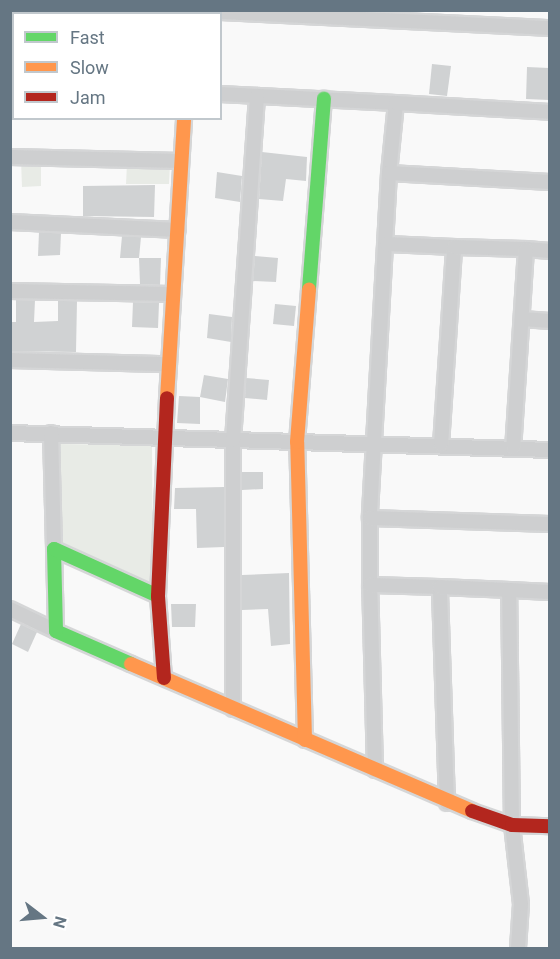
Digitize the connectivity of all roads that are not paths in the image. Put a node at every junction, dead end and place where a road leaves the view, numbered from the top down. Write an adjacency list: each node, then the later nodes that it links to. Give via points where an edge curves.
1 (180, 10): 2 (street)
2 (194, 12)
3 (222, 13): 4 (street)
4 (409, 16): 5 (street)
5 (549, 28)
6 (222, 94): 7 (street)
7 (257, 96): 8 (street); 31 (street)
8 (324, 99): 9 (street); 32 (street)
9 (396, 103): 10 (street); 14 (street)
10 (549, 112)
11 (184, 120): 13 (street)
12 (10, 157): 13 (street)
13 (182, 161): 17 (street)
14 (389, 173): 15 (street); 18 (street)
15 (549, 182)
16 (10, 222): 17 (street)
17 (178, 230): 23 (street)
18 (387, 244): 19 (street); 33 (street)
19 (454, 247): 20 (street); 34 (street)
20 (526, 249): 21 (street); 24 (street)
21 (549, 250)
22 (10, 291): 23 (street)
23 (171, 294): 27 (street)
24 (522, 319): 25 (street); 35 (street)
25 (549, 321)
26 (10, 360): 27 (street)
27 (168, 364): 30 (street)
28 (10, 433): 29 (street)
29 (51, 433): 30 (street); 39 (street)
30 (165, 437): 31 (street); 44 (street)
31 (233, 440): 32 (street); 48 (street)
32 (297, 442): 33 (street); 49 (street)
33 (372, 443): 34 (street); 37 (street)
34 (441, 445): 35 (street)
35 (513, 448): 36 (street)
36 (549, 450)
37 (370, 518): 38 (street); 40 (street)
38 (549, 524)
39 (54, 549): 44 (street); 46 (street)
40 (369, 585): 41 (street); 50 (street)
41 (440, 587): 42 (street); 51 (street)
42 (509, 590): 43 (street); 52 (street)
43 (549, 592)
44 (158, 596): 47 (street)
45 (10, 609): 46 (street)
46 (56, 631): 47 (street)
47 (164, 678): 48 (street)
48 (233, 710): 49 (street)
49 (305, 740): 50 (street)
50 (375, 770): 51 (street)
51 (447, 803): 52 (street)
52 (512, 825): 53 (street); 54 (street, via 521,895)
53 (549, 826)
54 (518, 948)

